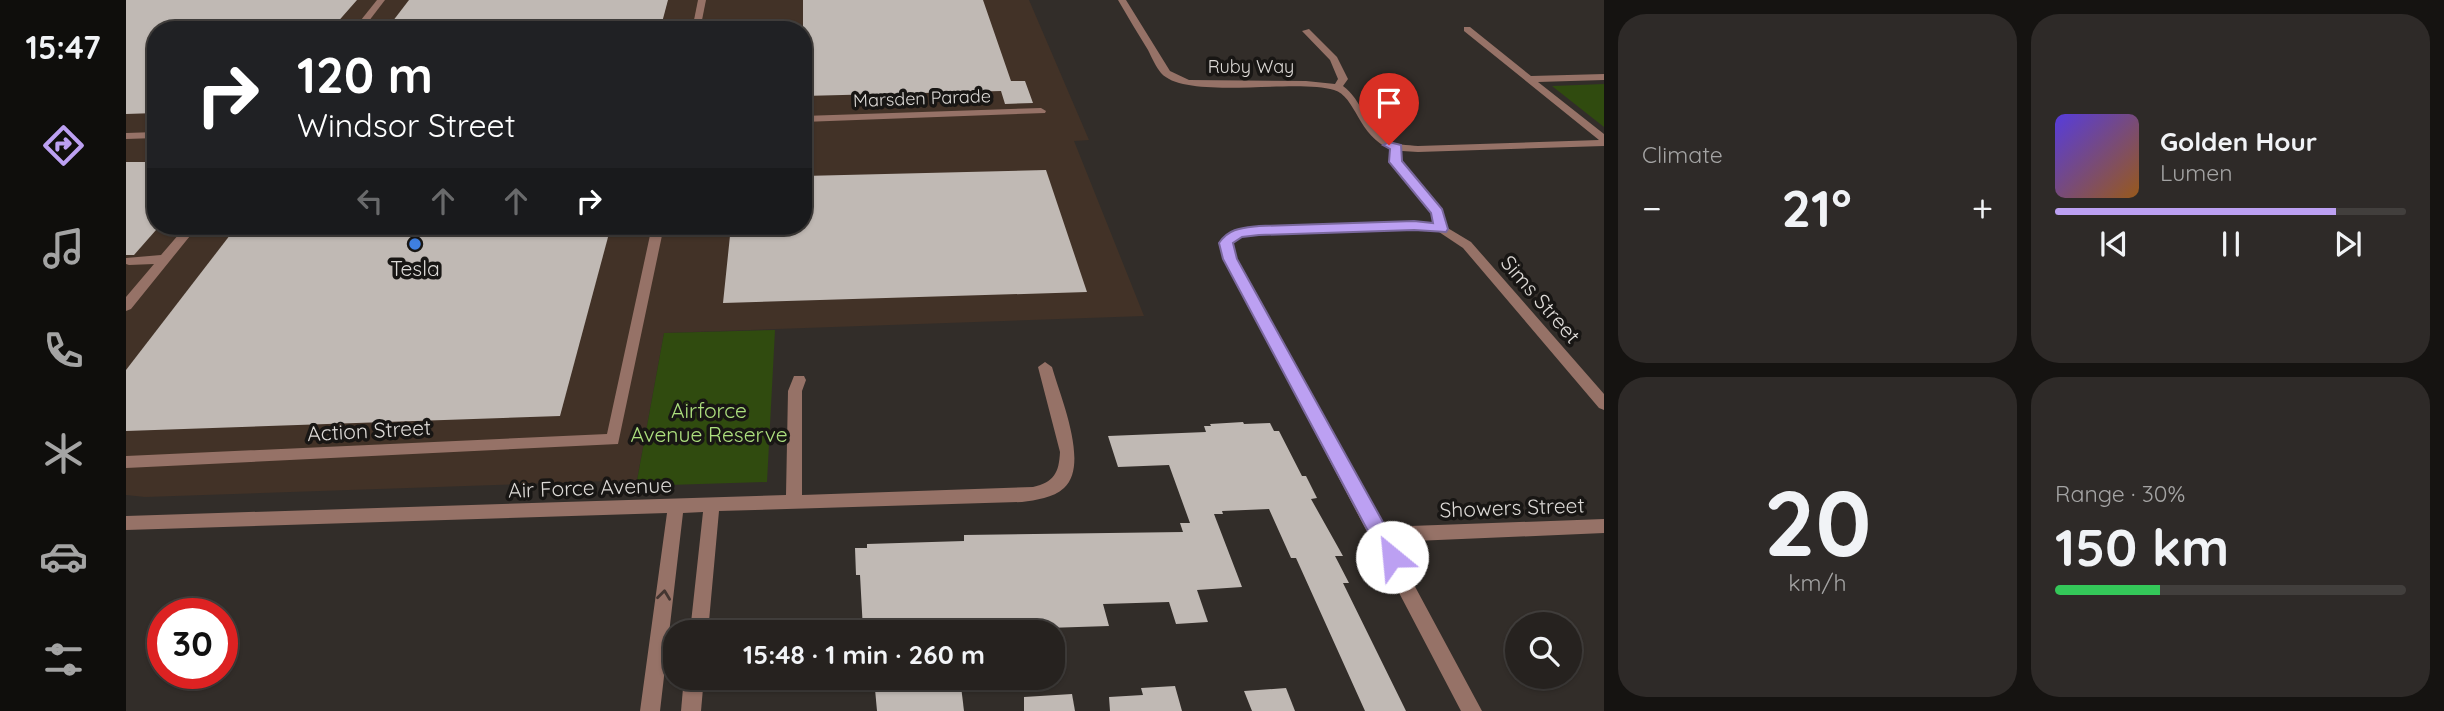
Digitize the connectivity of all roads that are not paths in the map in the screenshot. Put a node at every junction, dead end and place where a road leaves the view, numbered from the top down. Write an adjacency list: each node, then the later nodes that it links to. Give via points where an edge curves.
1 (381, 0): 4 (street)
2 (702, 0): 5 (street)
3 (1122, 0): 10 (street, Ruby Way, via 1167,73 1179,82)
4 (364, 21)
5 (698, 21)
6 (1467, 29): 9 (street)
7 (1306, 31): 10 (street, via 1340,69 1343,79)
8 (1604, 77): 9 (street)
9 (1530, 79): 15 (street)
10 (1338, 87): 16 (street, via 1349,95 1375,135)
11 (1041, 111): 12 (street, Marsden Parade)
12 (812, 118)
13 (147, 135): 14 (street)
14 (126, 136)
15 (1604, 141): 16 (street)
16 (1396, 147): 17 (street, via 1395,162 1437,212)
17 (1441, 229): 25 (street, Sims Street, via 1467,245); 32 (street, via 1414,225 1240,233 1226,243 1230,259)
18 (185, 235): 20 (street)
19 (656, 235): 26 (street, Action Street, via 613,440)
20 (165, 259): 21 (street); 22 (street)
21 (129, 261)
22 (126, 306)
23 (1045, 367): 27 (street, Air Force Avenue, via 1068,452 1066,472 1055,488 1022,495)
24 (799, 380): 27 (street, via 795,391)
25 (1604, 404)
26 (126, 462)
27 (794, 501): 28 (street, Air Force Avenue)
28 (712, 504): 29 (street, Air Force Avenue); 33 (street)
29 (676, 505): 30 (street, Air Force Avenue); 35 (street, one-way to 29)
30 (126, 523)
31 (1604, 526): 32 (street, Showers Street)
32 (1380, 535): 37 (street)
33 (700, 620)
34 (693, 690): 36 (street)
35 (650, 711)
36 (691, 711)
37 (1472, 711)

